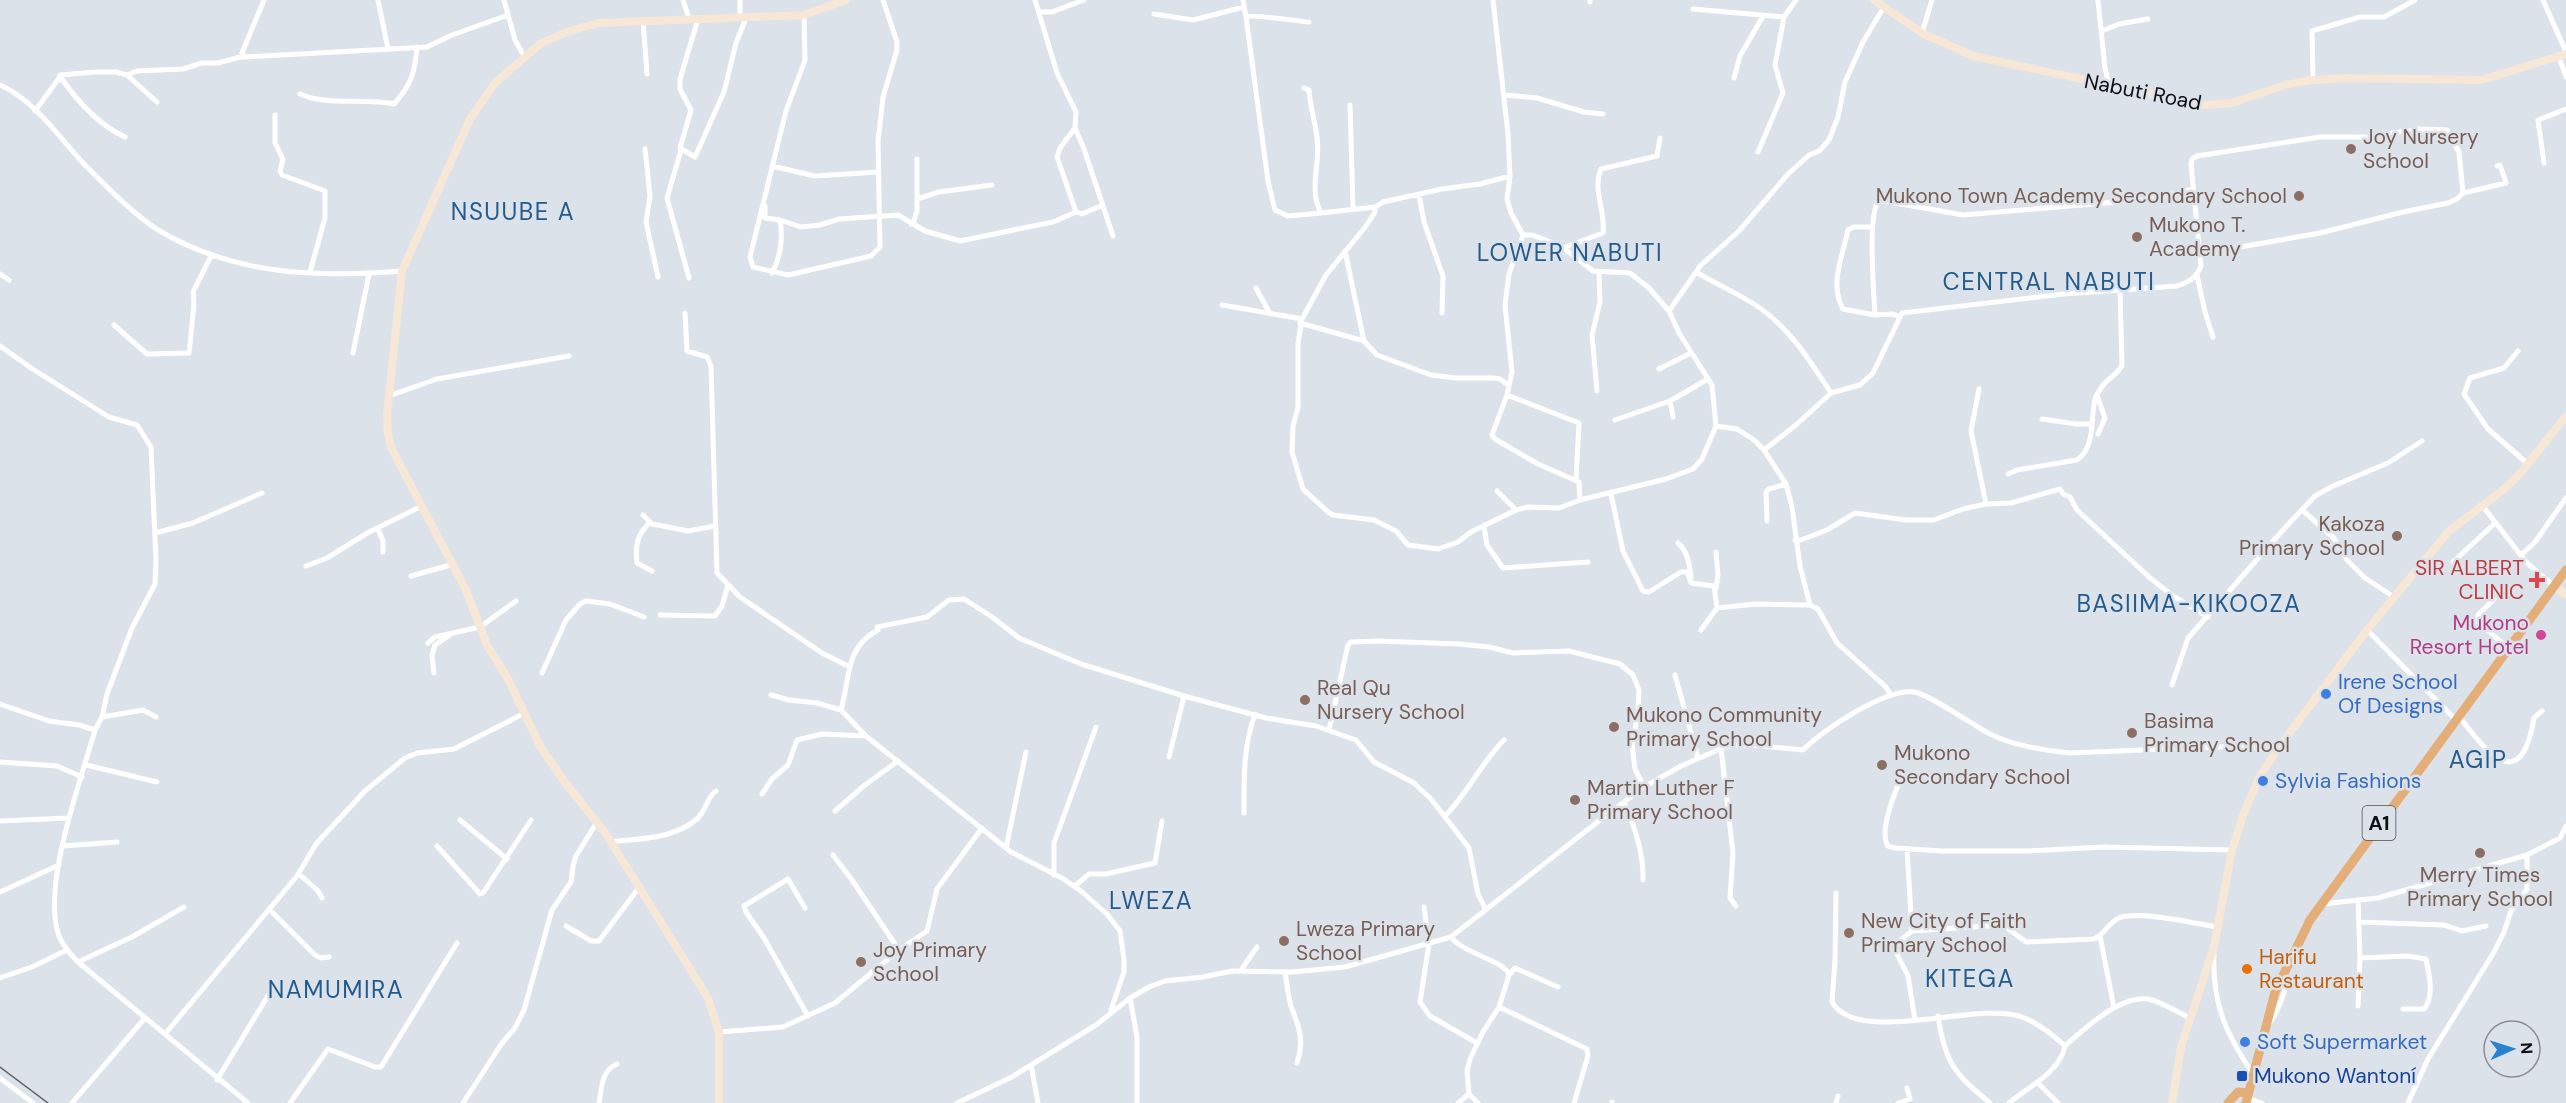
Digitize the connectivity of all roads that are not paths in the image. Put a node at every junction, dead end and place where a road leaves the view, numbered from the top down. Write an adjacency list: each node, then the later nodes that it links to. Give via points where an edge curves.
1 (264, 0): 40 (street)
2 (378, 0): 38 (street)
3 (504, 0): 24 (street)
4 (683, 0): 30 (street)
5 (740, 0): 29 (street)
6 (846, 0): 25 (street)
7 (883, 0): 69 (street, via 897,50 880,119)
8 (1035, 0): 22 (street)
9 (1084, 0): 22 (street, via 1052,12)
10 (1242, 0): 19 (street)
11 (1493, 0): 52 (street)
12 (1796, 0): 28 (street)
13 (1874, 0): 20 (street, Nabuti Road)
14 (1924, 0): 18 (street)
15 (2415, 0): 47 (street, via 2384,17 2360,16 2312,31)
16 (2543, 0): 39 (street)
17 (2098, 1): 35 (street)
18 (1930, 3): 36 (street)
19 (1244, 7): 23 (street, via 1193,20); 27 (street)
20 (1884, 7): 36 (street, Nabuti Road); 95 (street, via 1845,82 1829,140 1788,174 1739,231)
21 (1693, 9): 26 (street)
22 (1039, 12): 59 (street, via 1057,73 1075,108)
23 (1154, 14)
24 (508, 15): 37 (street, via 433,46); 41 (street)
25 (804, 15): 29 (street); 67 (street, via 805,60)
26 (1763, 16): 28 (street); 45 (street, via 1740,56)
27 (1246, 17): 34 (street); 81 (street, via 1275,210 1288,216)
28 (1784, 17): 64 (street, via 1775,65 1783,93)
29 (743, 18): 31 (street); 63 (street, via 724,92 698,155)
30 (689, 19): 31 (street); 32 (street)
31 (698, 19): 63 (street, via 680,79 680,89 691,110)
32 (643, 20): 41 (street, via 598,23 569,31); 43 (street)
33 (2148, 20): 35 (street)
34 (1309, 22)
35 (2102, 31): 49 (street)
36 (1922, 33): 49 (street, Nabuti Road, via 1973,56)
37 (417, 47): 38 (street); 51 (street, via 408,88 394,104 311,99)
38 (388, 49): 40 (street)
39 (2564, 54): 44 (street); 47 (street, Nabuti Road, via 2482,80)
40 (244, 56): 42 (street, via 183,69)
41 (524, 56): 92 (street, via 495,83 470,119)
42 (127, 75): 46 (street, via 96,72 60,75); 53 (street)
43 (647, 75)
44 (2566, 77)
45 (1734, 78)
46 (58, 80): 56 (street); 60 (street, via 63,80 109,129)
47 (2313, 80): 49 (street, Nabuti Road, via 2232,103 2204,105)
48 (0, 85): 56 (street)
49 (2109, 86)
50 (1304, 88): 81 (street, via 1309,90 1317,138 1314,194)
51 (300, 94)
52 (1505, 95): 57 (street, via 1537,98); 70 (street)
53 (157, 102)
54 (1350, 105): 79 (street)
55 (2566, 109): 66 (street, via 2538,120)
56 (35, 111): 91 (street, via 112,191 156,228)
57 (1603, 114)
58 (275, 115): 93 (street, via 275,142 283,159 282,175 325,191 325,218)
59 (1075, 128): 77 (street); 80 (street, via 1057,157)
60 (124, 137)
61 (1660, 138): 88 (street, via 1657,156 1601,169 1598,185 1603,233)
62 (645, 149): 100 (street, via 650,196 646,222)
63 (681, 150): 101 (street, via 667,198)
64 (1758, 152)
65 (917, 159): 76 (street)
66 (2544, 164)
67 (772, 166): 69 (street, via 815,176); 73 (street)
68 (2497, 166): 74 (street, via 2500,165 2506,183)
69 (879, 172): 82 (street)
70 (1510, 176): 75 (street); 86 (street, via 1507,199)
71 (992, 185): 76 (street)
72 (2193, 189): 74 (street, via 2191,164 2197,156 2320,137 2367,137 2443,129 2459,152); 85 (street, via 2151,199 1964,216 1879,200); 90 (street)
73 (766, 193): 83 (street, via 765,218); 97 (street, via 750,262 753,267)
74 (2463, 193): 90 (street, via 2448,203 2320,233)
75 (1419, 195): 78 (street); 109 (street, via 1443,276)
76 (917, 199): 84 (street)
77 (1103, 205): 80 (street, via 1082,214); 87 (street)
78 (1375, 207): 79 (street); 89 (street, via 1366,226)
79 (1353, 208): 81 (street)
80 (1076, 212): 84 (street, via 1053,222 960,241)
81 (1322, 213)
82 (880, 214): 83 (street, via 801,227); 84 (street, via 898,215); 97 (street, via 880,243 871,256 788,275)
83 (780, 220): 97 (street, via 782,238)
84 (911, 224)
85 (1872, 227): 110 (street); 110 (street, via 1854,226 1848,230 1837,269 1837,288 1843,309)
86 (1523, 235): 88 (street); 123 (street, via 1508,280 1505,305 1512,367)
87 (1113, 236)
88 (1563, 248): 94 (street)
89 (1345, 251): 112 (street, via 1326,275); 115 (street)
90 (2201, 254): 99 (street)
91 (214, 256): 93 (street, via 272,271); 113 (street, via 193,292 189,353 147,354)
92 (402, 271): 96 (street); 129 (street)
93 (310, 272): 96 (street)
94 (1599, 272): 106 (street, via 1630,273); 125 (street, via 1600,302 1592,335)
95 (1696, 272): 106 (street); 126 (street, via 1757,306 1787,332)
96 (369, 273): 118 (street)
97 (772, 273)
98 (0, 274): 102 (street)
99 (2197, 275): 104 (street, via 2177,286); 114 (street)
100 (658, 278)
101 (688, 278)
102 (9, 280)
103 (1256, 288): 107 (street)
104 (2120, 290): 111 (street, via 1902,313); 128 (street, via 2121,370 2104,381)
105 (1222, 304): 107 (street)
106 (1669, 310): 119 (street)
107 (1269, 312): 112 (street)
108 (685, 313): 158 (street, via 687,351 707,357 711,366)
109 (1442, 313)
110 (1875, 315): 111 (street)
111 (1899, 317): 126 (street, via 1873,373 1860,385)
112 (1301, 321): 115 (street); 159 (street, via 1298,407 1292,447 1308,495 1333,515 1374,520 1391,527 1408,545 1438,549)
113 (114, 325)
114 (2213, 337)
115 (1364, 340): 123 (street, via 1382,358 1431,375 1493,378)
116 (0, 346): 161 (street, via 75,397 141,430 153,457)
117 (2517, 351): 140 (street, via 2504,368 2470,378 2464,394 2488,429)
118 (353, 352)
119 (1691, 353): 121 (street); 122 (street)
120 (569, 356): 129 (street, via 437,379)
121 (1659, 369)
122 (1708, 379): 130 (street); 136 (street)
123 (1508, 385): 127 (street)
124 (1979, 389): 149 (street, via 1971,431)
125 (1597, 391)
126 (1831, 393): 139 (street)
127 (1507, 395): 142 (street, via 1579,423); 142 (street, via 1493,430 1495,439)
128 (2097, 395): 135 (street); 137 (street, via 2105,418)
129 (389, 396): 151 (street, via 391,447)
130 (1670, 401): 132 (street); 134 (street)
131 (2566, 416): 140 (street)
132 (1673, 417)
133 (2042, 419): 135 (street)
134 (1615, 420)
135 (2092, 423): 141 (street, via 2085,455 2077,460)
136 (1716, 426): 139 (street, via 1737,429); 146 (street, via 1702,459 1693,469)
137 (2098, 434)
138 (2422, 441): 153 (street, via 2388,463 2332,486)
139 (1764, 450): 143 (street)
140 (2528, 464): 150 (street)
141 (2008, 474)
142 (1576, 480): 148 (street, via 1580,484)
143 (1786, 484): 155 (street, via 1766,492); 162 (street)
144 (1497, 491): 152 (street)
145 (262, 494): 161 (street, via 193,523)
146 (1611, 494): 148 (street); 174 (street, via 1623,551 1641,589 1649,592 1681,572 1687,572)
147 (2566, 498): 166 (street)
148 (1580, 500): 152 (street, via 1559,508)
149 (1986, 504): 162 (street, via 1934,520 1855,513 1827,530); 186 (street, via 2011,503 2060,489 2149,577)
150 (2482, 505): 157 (street); 179 (street, via 2450,531)
151 (422, 506): 160 (street); 169 (street)
152 (1516, 510): 159 (street)
153 (2302, 510): 179 (street, via 2334,538 2347,560 2365,578); 186 (street)
154 (643, 515): 156 (street)
155 (1767, 521)
156 (650, 522): 158 (street, via 687,531); 172 (street, via 635,545 637,563)
157 (2495, 523): 166 (street); 168 (street)
158 (715, 526): 175 (street, via 717,573)
159 (1484, 527): 167 (street, via 1487,545 1503,568)
160 (378, 529): 164 (street); 170 (street)
161 (155, 533): 206 (street, via 154,584 132,628)
162 (1795, 540): 182 (street)
163 (1678, 543): 174 (street, via 1684,548 1690,566)
164 (383, 552)
165 (1716, 552): 177 (street)
166 (2521, 555): 176 (street)
167 (1588, 562)
168 (2453, 562)
169 (454, 564): 173 (street); 187 (street)
170 (306, 566)
171 (2566, 570): 176 (highway, A1)
172 (652, 571)
173 (411, 576)
174 (1691, 583): 177 (street)
175 (728, 585): 184 (street, via 715,616); 193 (street, via 740,597)
176 (2554, 586): 178 (street); 192 (highway, A1)
177 (1716, 589): 183 (street)
178 (2566, 595)
179 (2394, 597): 189 (street)
180 (2494, 599): 192 (street, via 2478,615 2478,622)
181 (516, 601): 187 (street)
182 (1810, 605): 183 (street); 199 (street, via 1818,609 1837,643)
183 (1717, 608): 188 (street)
184 (660, 615)
185 (644, 617): 194 (street, via 610,604 580,604 566,620)
186 (2208, 617): 197 (street, via 2188,638)
187 (480, 627): 190 (street); 204 (street)
188 (1701, 630)
189 (2367, 630): 208 (street); 215 (street)
190 (450, 635): 191 (street, via 435,637); 195 (street, via 435,645)
191 (428, 643)
192 (2508, 648): 208 (highway, A1)
193 (850, 667): 200 (street, via 857,646 877,627 927,617 950,600 958,599 969,602 1019,638 1053,654); 202 (street)
194 (542, 673)
195 (435, 674)
196 (1675, 675): 218 (street)
197 (2172, 685)
198 (771, 695): 202 (street)
199 (1891, 695): 214 (street, via 1855,713 1803,750 1753,745); 215 (street, via 1915,692 1995,736 2045,750 2078,753 2243,746)
200 (1184, 696): 205 (street); 217 (street)
201 (0, 704): 210 (street, via 49,721)
202 (841, 710): 212 (street)
203 (2542, 711): 208 (street, via 2534,718 2521,756 2506,763 2485,748)
204 (523, 714): 237 (street, via 552,765); 252 (street, via 454,749 405,758 340,816 316,844)
205 (1254, 714): 211 (street); 230 (street, via 1245,753)
206 (102, 717): 207 (street, via 143,710); 210 (street)
207 (156, 717)
208 (2457, 717): 261 (highway, A1)
209 (1096, 727): 253 (street, via 1054,843)
210 (95, 730): 221 (street)
211 (1329, 730): 225 (street, via 1351,642 1467,645 1513,653 1574,652 1620,664 1635,680 1639,703 1632,744 1635,770); 231 (street, via 1356,740 1374,762 1414,783)
212 (866, 736): 219 (street); 227 (street, via 822,734 797,740 788,765)
213 (1504, 740): 231 (street)
214 (1721, 748): 218 (street); 262 (street, via 1733,853 1730,898)
215 (2276, 751): 247 (street, via 2259,778)
216 (1026, 752): 245 (street)
217 (1169, 757)
218 (1698, 758): 225 (street)
219 (897, 761): 229 (street); 239 (street)
220 (0, 762): 222 (street, via 57,766)
221 (86, 765): 222 (street); 223 (street)
222 (82, 777): 232 (street)
223 (157, 782)
224 (1899, 783): 246 (street, via 1889,811 1886,843)
225 (1644, 787): 228 (street)
226 (716, 791): 242 (street, via 701,814 680,829 654,838)
227 (762, 794)
228 (1624, 802): 254 (street, via 1640,844); 267 (street)
229 (835, 811)
230 (1244, 813)
231 (1444, 816): 267 (street, via 1470,850 1478,894)
232 (68, 818): 235 (street); 243 (street)
233 (459, 820): 250 (street)
234 (531, 820): 250 (street)
235 (0, 821)
236 (1162, 821): 256 (street, via 1155,863 1089,874)
237 (597, 822): 242 (street); 320 (street, via 576,856 571,882 552,909 524,1010)
238 (2566, 826): 240 (street)
239 (982, 828): 245 (street); 280 (street, via 937,889 927,931)
240 (2564, 836): 249 (street)
241 (117, 842): 243 (street)
242 (611, 842): 255 (street)
243 (63, 846): 251 (street)
244 (437, 846): 250 (street, via 480,894)
245 (1006, 848): 253 (street)
246 (1907, 849): 247 (street); 272 (street)
247 (2232, 850): 271 (street)
248 (833, 855): 280 (street)
249 (2527, 855): 260 (street, via 2378,898); 337 (street, via 2527,889 2511,910 2494,952 2428,1059)
250 (507, 859)
251 (59, 865): 257 (street); 279 (street, via 58,934)
252 (299, 874): 259 (street); 266 (street)
253 (1053, 875): 256 (street)
254 (1643, 880)
255 (640, 886): 269 (street, via 599,941 591,941); 301 (street, via 708,998)
256 (1075, 886): 295 (street, via 1107,914 1122,935 1124,972)
257 (0, 892)
258 (1836, 893): 300 (street, via 1832,992 1835,1007 1862,1021)
259 (322, 898)
260 (2358, 900): 261 (street); 268 (street)
261 (2320, 904): 308 (highway, A1, via 2286,966)
262 (1736, 906)
263 (1424, 907): 276 (street)
264 (184, 908): 283 (street)
265 (806, 908): 296 (street, via 788,879 744,906)
266 (269, 909): 281 (street, via 315,955); 302 (street)
267 (1486, 910): 274 (street)
268 (2359, 922): 270 (street, via 2444,925 2462,931); 282 (street)
269 (566, 926)
270 (2486, 926)
271 (2218, 927): 273 (street, via 2127,916 2112,922); 277 (street)
272 (1912, 931): 273 (street, via 2003,924 2026,942 2077,941); 300 (street, via 1897,943 1897,954 1908,976)
273 (2100, 936): 293 (street)
274 (1451, 937): 276 (street); 286 (street, via 1462,948 1504,966)
275 (457, 943): 319 (street, via 381,1067 328,1049)
276 (1429, 944): 285 (street, via 1356,966); 303 (street, via 1422,1008)
277 (2214, 946): 299 (street); 308 (street, via 2216,999 2234,1045)
278 (1257, 947): 284 (street)
279 (67, 950): 283 (street); 287 (street)
280 (899, 950): 296 (street, via 844,997)
281 (329, 957)
282 (2360, 958): 291 (street); 294 (street, via 2426,959 2430,984 2427,1006)
283 (78, 962): 298 (street)
284 (1241, 970): 285 (street); 290 (street, via 1166,981)
285 (1285, 972): 305 (street, via 1303,1042)
286 (1509, 975): 288 (street, via 1515,968); 292 (street)
287 (0, 978)
288 (1558, 987)
289 (272, 989): 310 (street)
290 (1130, 998): 295 (street); 325 (street, via 1137,1037)
291 (2358, 1006)
292 (1499, 1007): 303 (street); 328 (street, via 1587,1049)
293 (2114, 1008): 299 (street, via 2148,999); 304 (street)
294 (2403, 1008)
295 (1110, 1012): 307 (street)
296 (808, 1016): 301 (street, via 770,1030)
297 (1938, 1016): 300 (street); 304 (street, via 2018,1016 2035,1022); 331 (street, via 1952,1066)
298 (145, 1018): 302 (street); 317 (street)
299 (2190, 1018): 334 (street, via 2176,1068)
300 (1915, 1020)
301 (719, 1032): 322 (street)
302 (165, 1034): 310 (street)
303 (1477, 1044): 313 (street, via 1467,1071)
304 (2065, 1046): 311 (street, via 2061,1060)
305 (1297, 1063)
306 (617, 1064): 321 (street, via 606,1072)
307 (1031, 1065): 323 (street, via 985,1092); 324 (street)
308 (2253, 1074): 315 (highway, A1)
309 (0, 1078): 316 (street)
310 (217, 1080): 318 (street)
311 (2037, 1082): 332 (street); 333 (street)
312 (1907, 1088): 330 (street, via 1910,1100)
313 (1469, 1094): 326 (street); 327 (street)
314 (1838, 1096): 329 (street)
315 (2247, 1098): 335 (highway, via 2238,1092); 336 (street)
316 (33, 1103)
317 (72, 1103)
318 (248, 1103)
319 (290, 1103)
320 (463, 1103)
321 (599, 1103)
322 (718, 1103)
323 (957, 1103)
324 (1038, 1103)
325 (1137, 1103)
326 (1458, 1103)
327 (1478, 1103)
328 (1574, 1103)
329 (1836, 1103)
330 (1898, 1103)
331 (1990, 1103)
332 (2009, 1103)
333 (2058, 1103)
334 (2172, 1103)
335 (2228, 1103)
336 (2262, 1103)
337 (2408, 1103)

